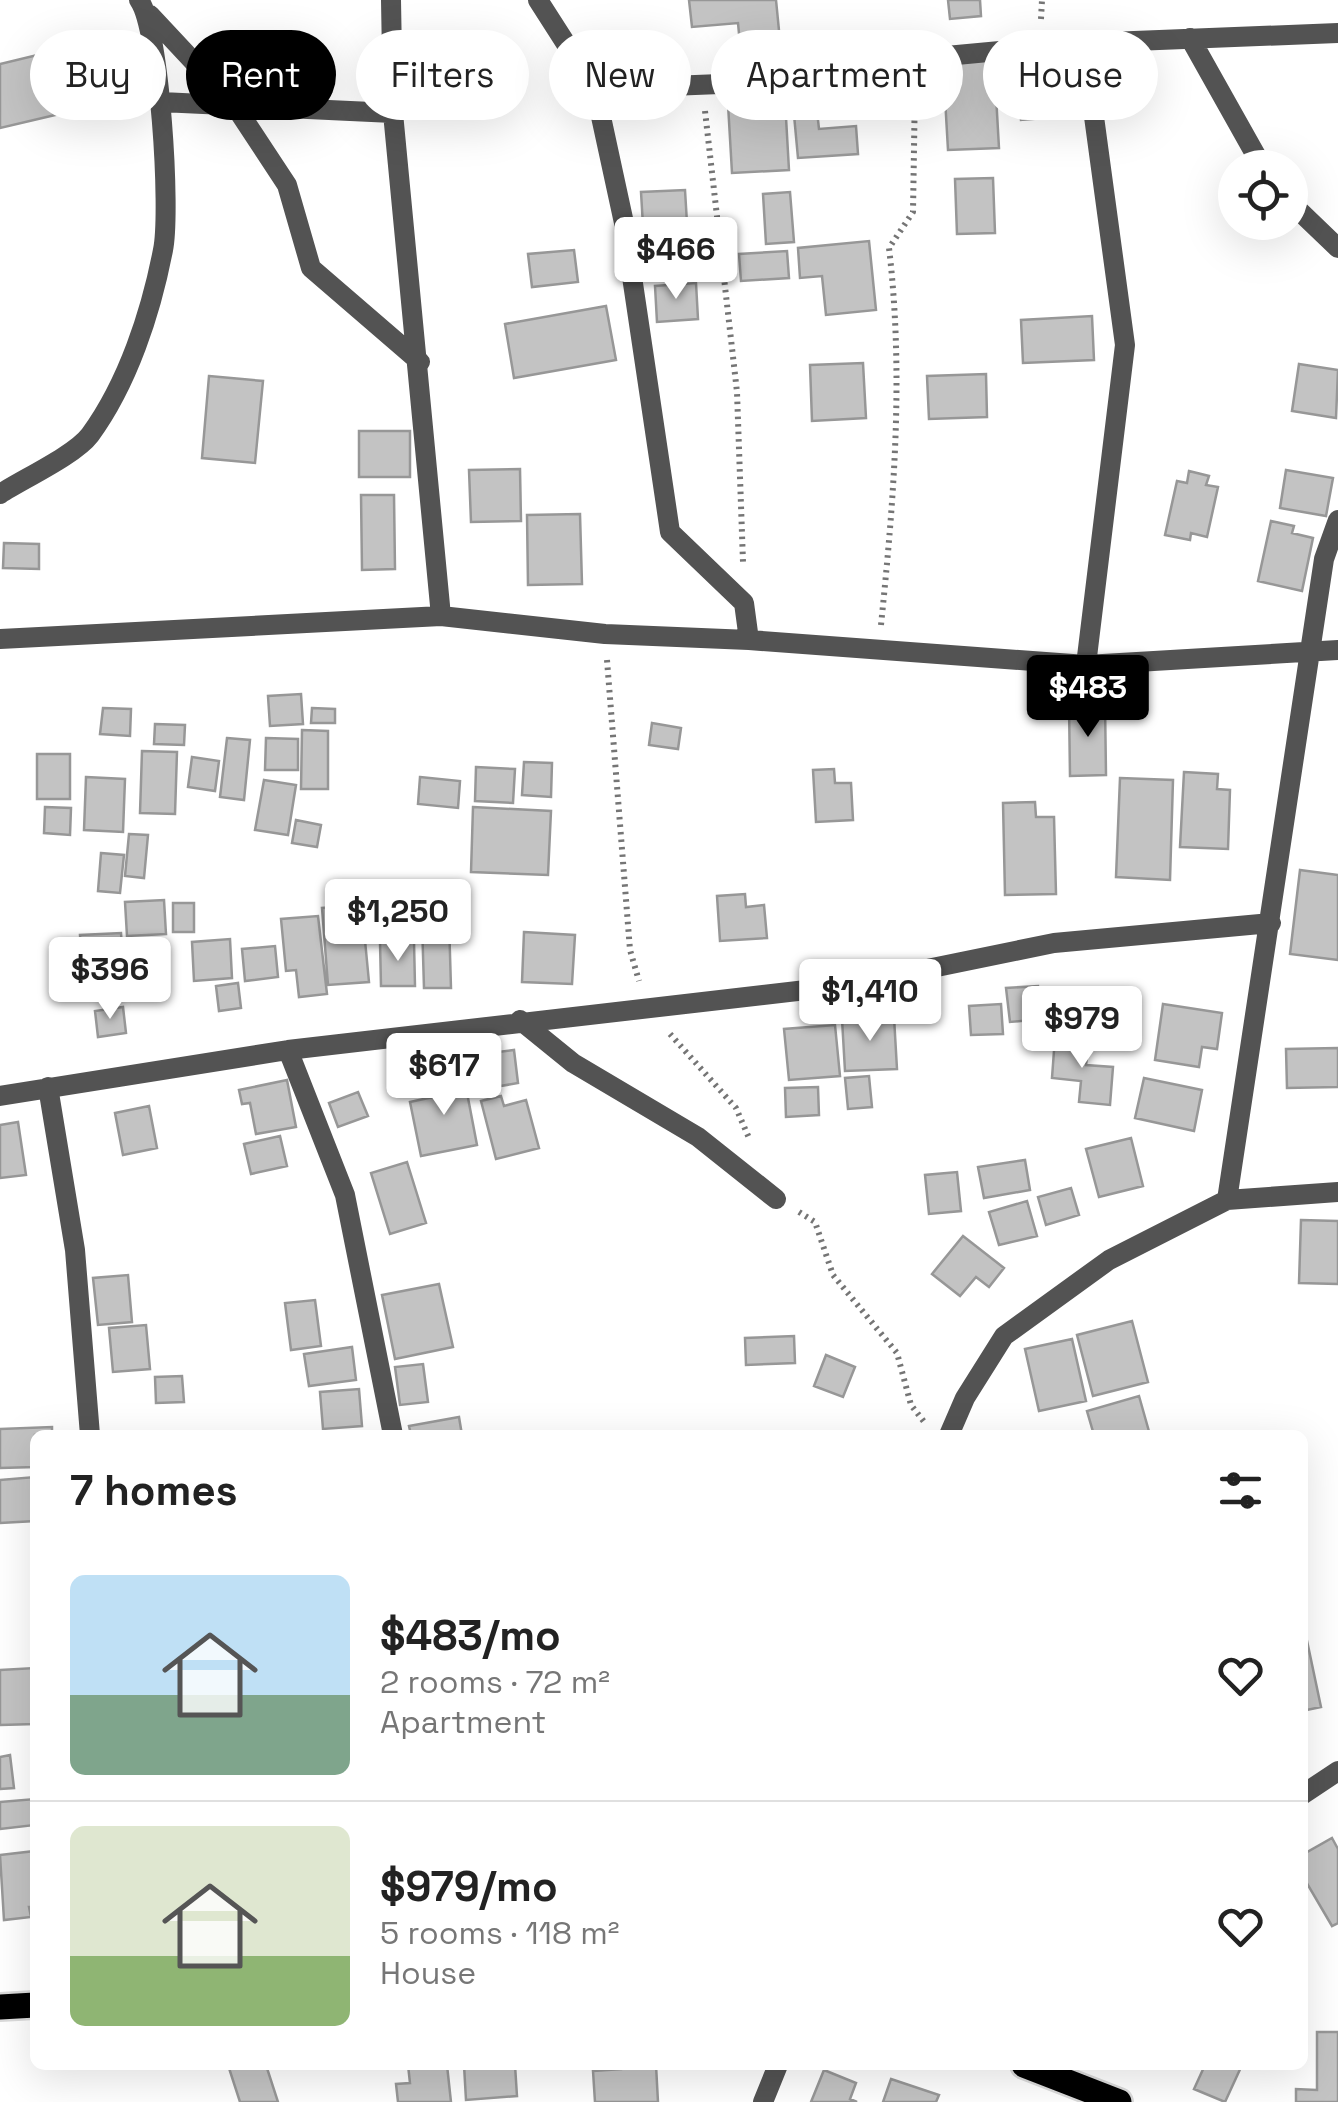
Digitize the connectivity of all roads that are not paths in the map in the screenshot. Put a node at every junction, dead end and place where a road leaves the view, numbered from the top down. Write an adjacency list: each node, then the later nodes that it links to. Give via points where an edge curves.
1 (391, 0): 4 (street)
2 (538, 0): 5 (street)
3 (144, 7): 9 (street)
4 (392, 30)
5 (557, 30)
6 (1338, 33): 7 (street)
7 (1190, 38): 8 (street); 17 (street)
8 (1158, 40)
9 (186, 53)
10 (983, 53): 11 (street, via 792,81)
11 (691, 83)
12 (161, 120): 21 (street, via 164,246 132,358 88,438)
13 (244, 120): 20 (street, via 287,185 311,268)
14 (394, 120): 20 (street)
15 (602, 120): 25 (street, via 624,223 670,532 744,603)
16 (1094, 120): 28 (street, via 1125,345)
17 (1253, 150)
18 (1308, 219): 19 (street)
19 (1338, 248)
20 (420, 362): 23 (street)
21 (0, 494)
22 (1338, 520): 27 (street, via 1324,559)
23 (442, 616): 24 (street); 25 (street, via 605,634)
24 (0, 639)
25 (749, 640): 28 (street)
26 (1338, 650): 27 (street)
27 (1311, 651): 28 (street); 29 (street)
28 (1086, 665)
29 (1271, 924): 30 (street, via 1054,942 850,985); 36 (street)
30 (520, 1020): 31 (street); 35 (street, via 572,1063 698,1137)
31 (288, 1050): 32 (street); 38 (street, via 345,1196)
32 (48, 1087): 33 (street); 37 (street, via 75,1250)
33 (0, 1096)
34 (1338, 1192): 36 (street)
35 (776, 1199)
36 (1226, 1200): 39 (street, via 1108,1260 1004,1336)
37 (90, 1430)
38 (392, 1430)
39 (951, 1430)
40 (1338, 1771): 41 (street)
41 (1308, 1791)
42 (30, 2005): 43 (main road)
43 (0, 2007)
44 (776, 2070): 46 (street)
45 (1037, 2070): 47 (main road)
46 (763, 2102)
47 (1120, 2102)

